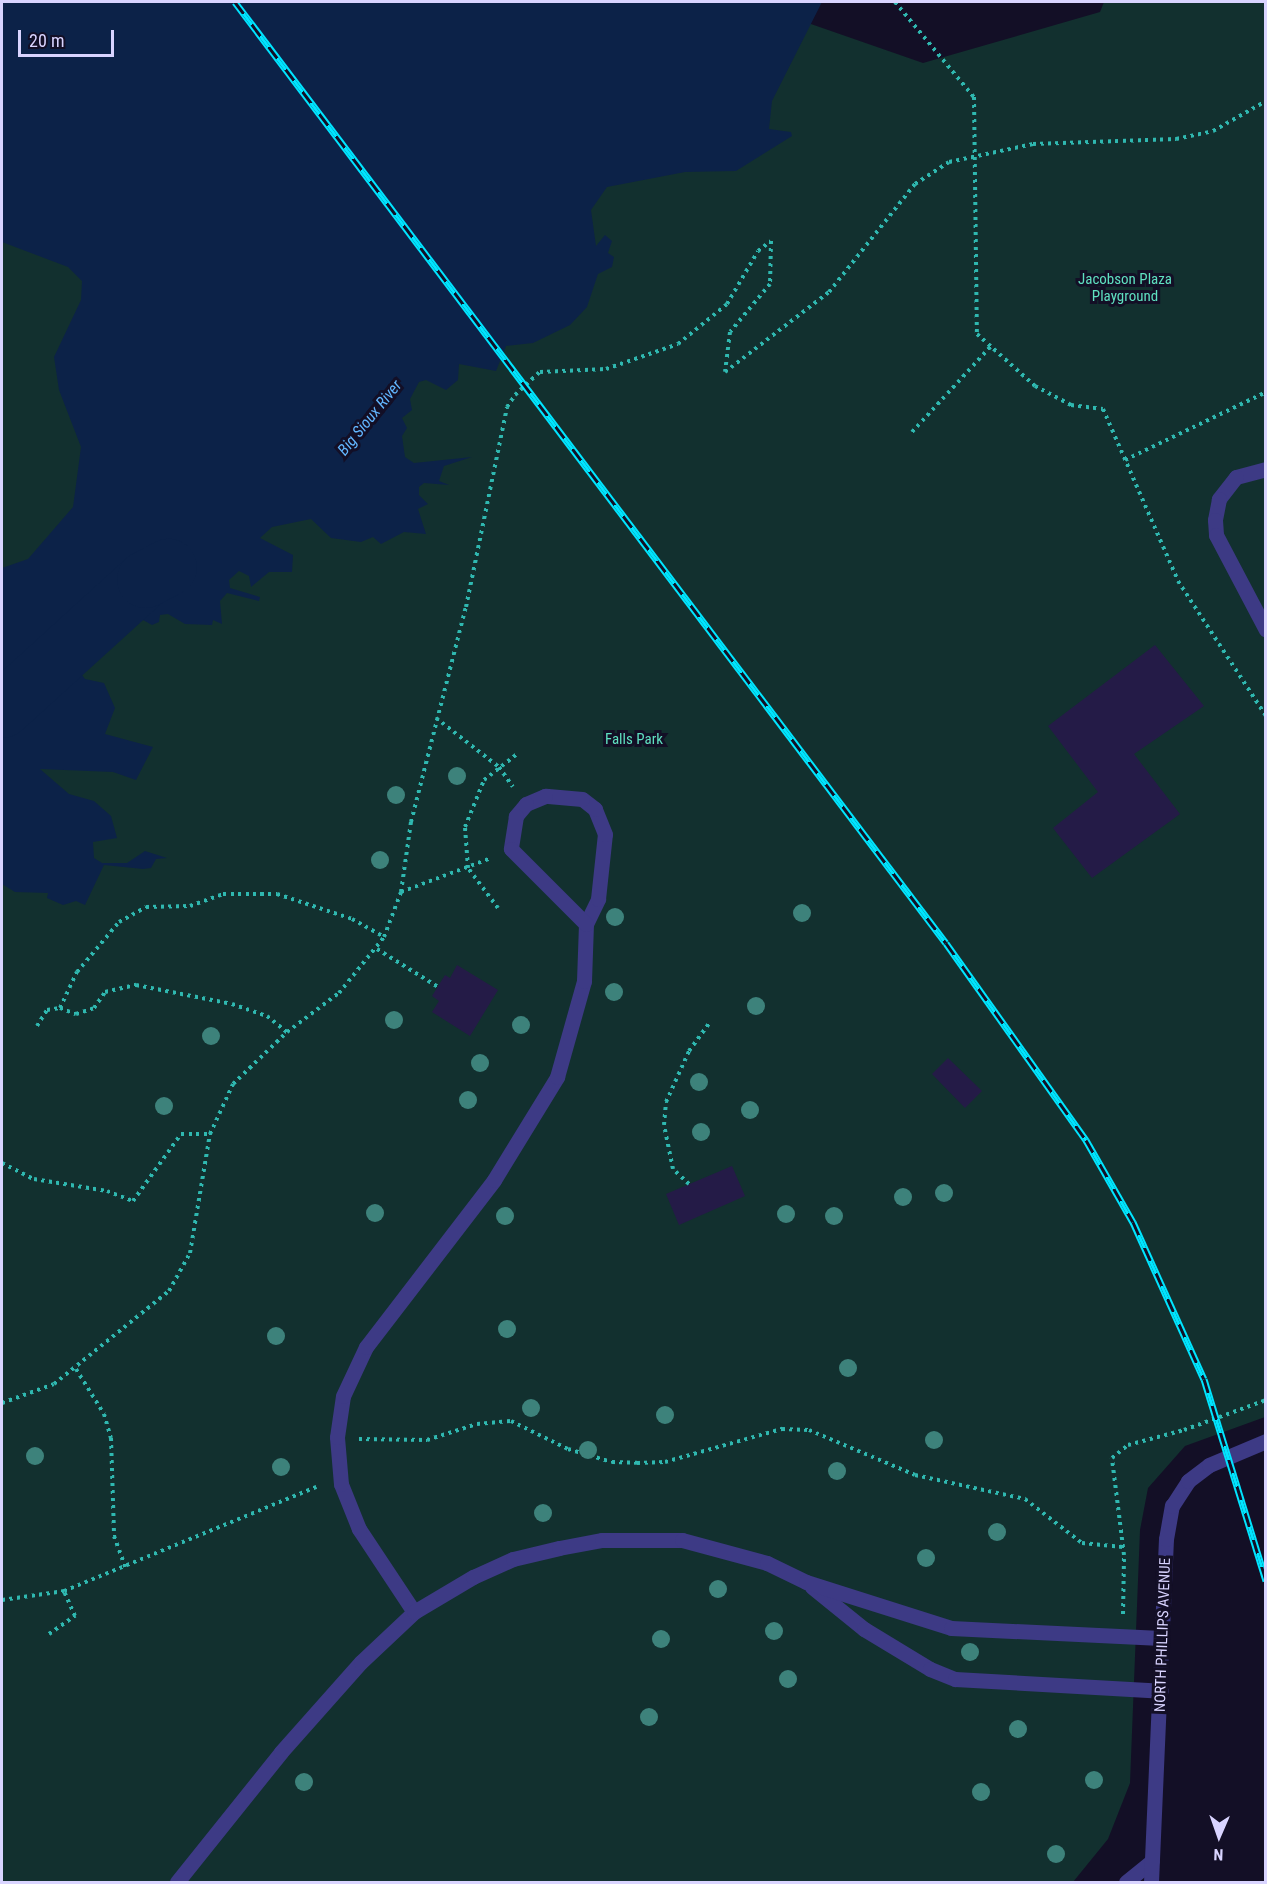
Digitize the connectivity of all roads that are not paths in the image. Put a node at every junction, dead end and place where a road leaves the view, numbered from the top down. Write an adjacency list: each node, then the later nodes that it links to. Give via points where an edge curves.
1 (1266, 469): 2 (street, via 1236,477 1219,499 1215,520 1216,536)
2 (1266, 630)
3 (586, 924): 3 (street, via 598,899 605,851 602,822 582,799 563,794 526,804 512,829 511,849 520,864); 6 (street, via 584,981 557,1077 494,1180 366,1347 343,1396 337,1437 341,1484 359,1529)
4 (1266, 1441): 7 (street, NORTH PHILLIPS AVENUE, via 1209,1465 1188,1481 1172,1506)
5 (806, 1582): 6 (street, via 766,1563 682,1540 602,1540 513,1559); 7 (street, via 969,1631); 8 (street, via 864,1629 930,1669 955,1679)
6 (414, 1612): 10 (street, via 361,1662 288,1743)
7 (1161, 1638): 8 (street, NORTH PHILLIPS AVENUE)
8 (1161, 1690): 9 (street, NORTH PHILLIPS AVENUE)
9 (1152, 1861): 11 (street); 12 (street, NORTH PHILLIPS AVENUE)
10 (177, 1882)
11 (1126, 1882)
12 (1151, 1882)

